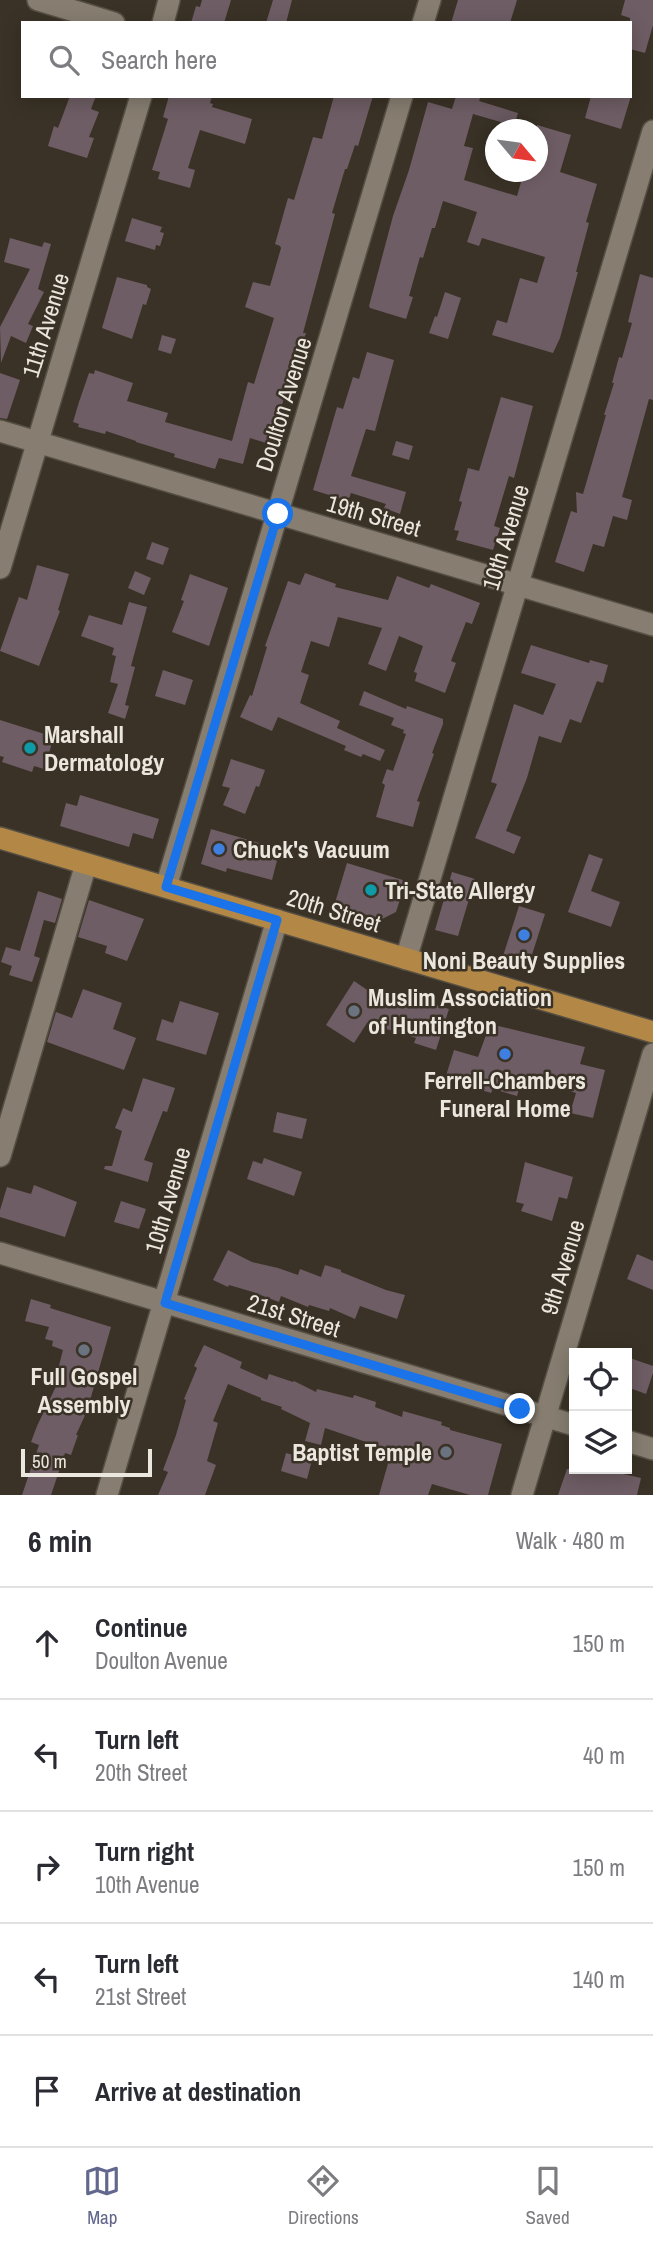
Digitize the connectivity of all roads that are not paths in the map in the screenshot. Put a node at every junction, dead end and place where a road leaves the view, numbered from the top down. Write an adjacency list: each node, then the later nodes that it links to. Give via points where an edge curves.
1 (38, 0): 4 (street)
2 (169, 0): 5 (street)
3 (430, 0): 6 (street)
4 (107, 21)
5 (164, 21)
6 (425, 21)
7 (140, 98): 11 (street, 11th Avenue)
8 (401, 98): 12 (street, Doulton Avenue)
9 (653, 131): 14 (street, 10th Avenue)
10 (0, 431): 11 (street, 19th Street)
11 (37, 442): 12 (street, 19th Street); 13 (street, 11th Avenue)
12 (278, 514): 14 (street, 19th Street); 18 (street, Doulton Avenue)
13 (0, 568)
14 (518, 584): 15 (street, 19th Street); 20 (street, 10th Avenue)
15 (653, 625)
16 (0, 838): 17 (main road, 20th Street)
17 (86, 864): 18 (main road, 20th Street); 23 (street)
18 (166, 887): 19 (main road, 20th Street)
19 (277, 920): 20 (main road, 20th Street); 25 (street, 10th Avenue)
20 (407, 959): 21 (main road, 20th Street)
21 (653, 1032)
22 (653, 1054): 26 (street, 9th Avenue)
23 (0, 1156)
24 (0, 1253): 25 (street, 21st Street)
25 (165, 1303): 26 (street, 21st Street); 30 (street, 10th Avenue)
26 (545, 1417): 27 (street, 21st Street); 31 (street, 9th Avenue)
27 (569, 1424)
28 (632, 1443): 29 (street)
29 (653, 1449)
30 (107, 1495)
31 (522, 1495)

